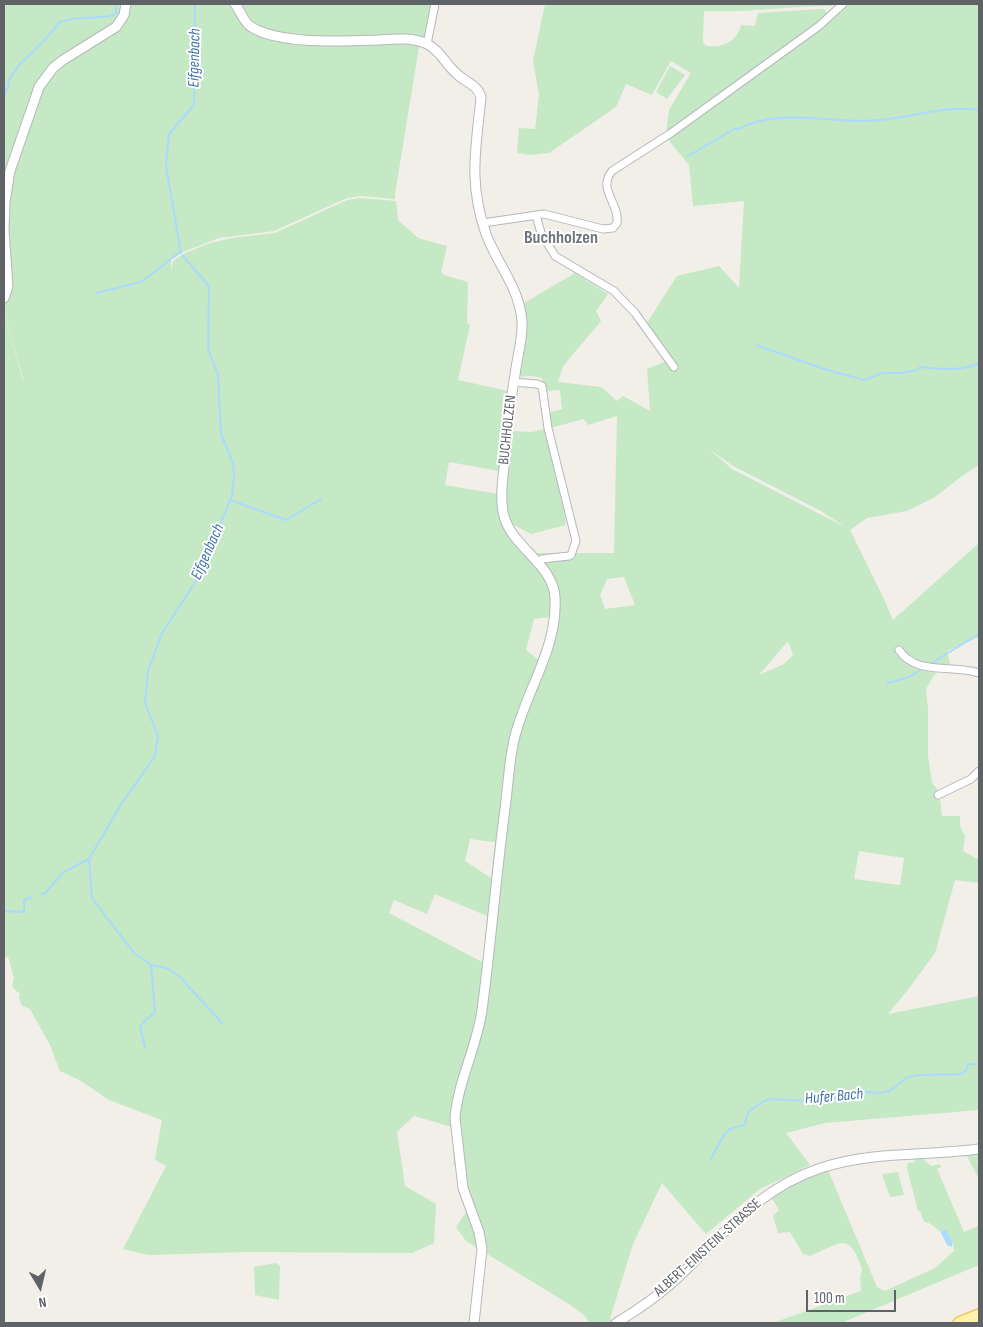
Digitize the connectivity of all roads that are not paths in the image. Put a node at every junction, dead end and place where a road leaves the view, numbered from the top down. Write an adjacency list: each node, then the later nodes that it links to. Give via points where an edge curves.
1 (126, 4): 8 (street, via 124,15 116,27 63,60 39,87 10,171 5,202 8,286)
2 (235, 4): 5 (street, via 250,26 277,36 339,41 399,39)
3 (435, 4): 5 (street)
4 (843, 4): 6 (street, via 819,26 610,173 606,188 617,219 613,228 597,228 547,214)
5 (427, 44): 7 (street, BUCHHOLZEN, via 481,95 474,177)
6 (536, 215): 7 (street); 9 (street, via 541,233 555,256 614,291 635,313)
7 (483, 223): 10 (street, BUCHHOLZEN, via 514,288 521,311 522,334)
8 (4, 298)
9 (674, 368)
10 (513, 382): 11 (street, BUCHHOLZEN, via 501,499 504,517); 11 (street, via 542,386 548,428 576,541 571,555 542,559)
11 (537, 563): 18 (street, BUCHHOLZEN, via 548,576 555,593 552,630 514,742 481,1019 456,1108 463,1188 482,1250)
12 (899, 650): 13 (street, via 905,658 918,665)
13 (979, 673)
14 (979, 771): 15 (street, via 971,779)
15 (938, 795)
16 (979, 1149): 19 (street, ALBERT-EINSTEIN-STRASSE, via 857,1159 825,1166 794,1179 749,1208 670,1284)
17 (979, 1315): 20 (main road)
18 (474, 1323)
19 (616, 1323)
20 (959, 1323)

